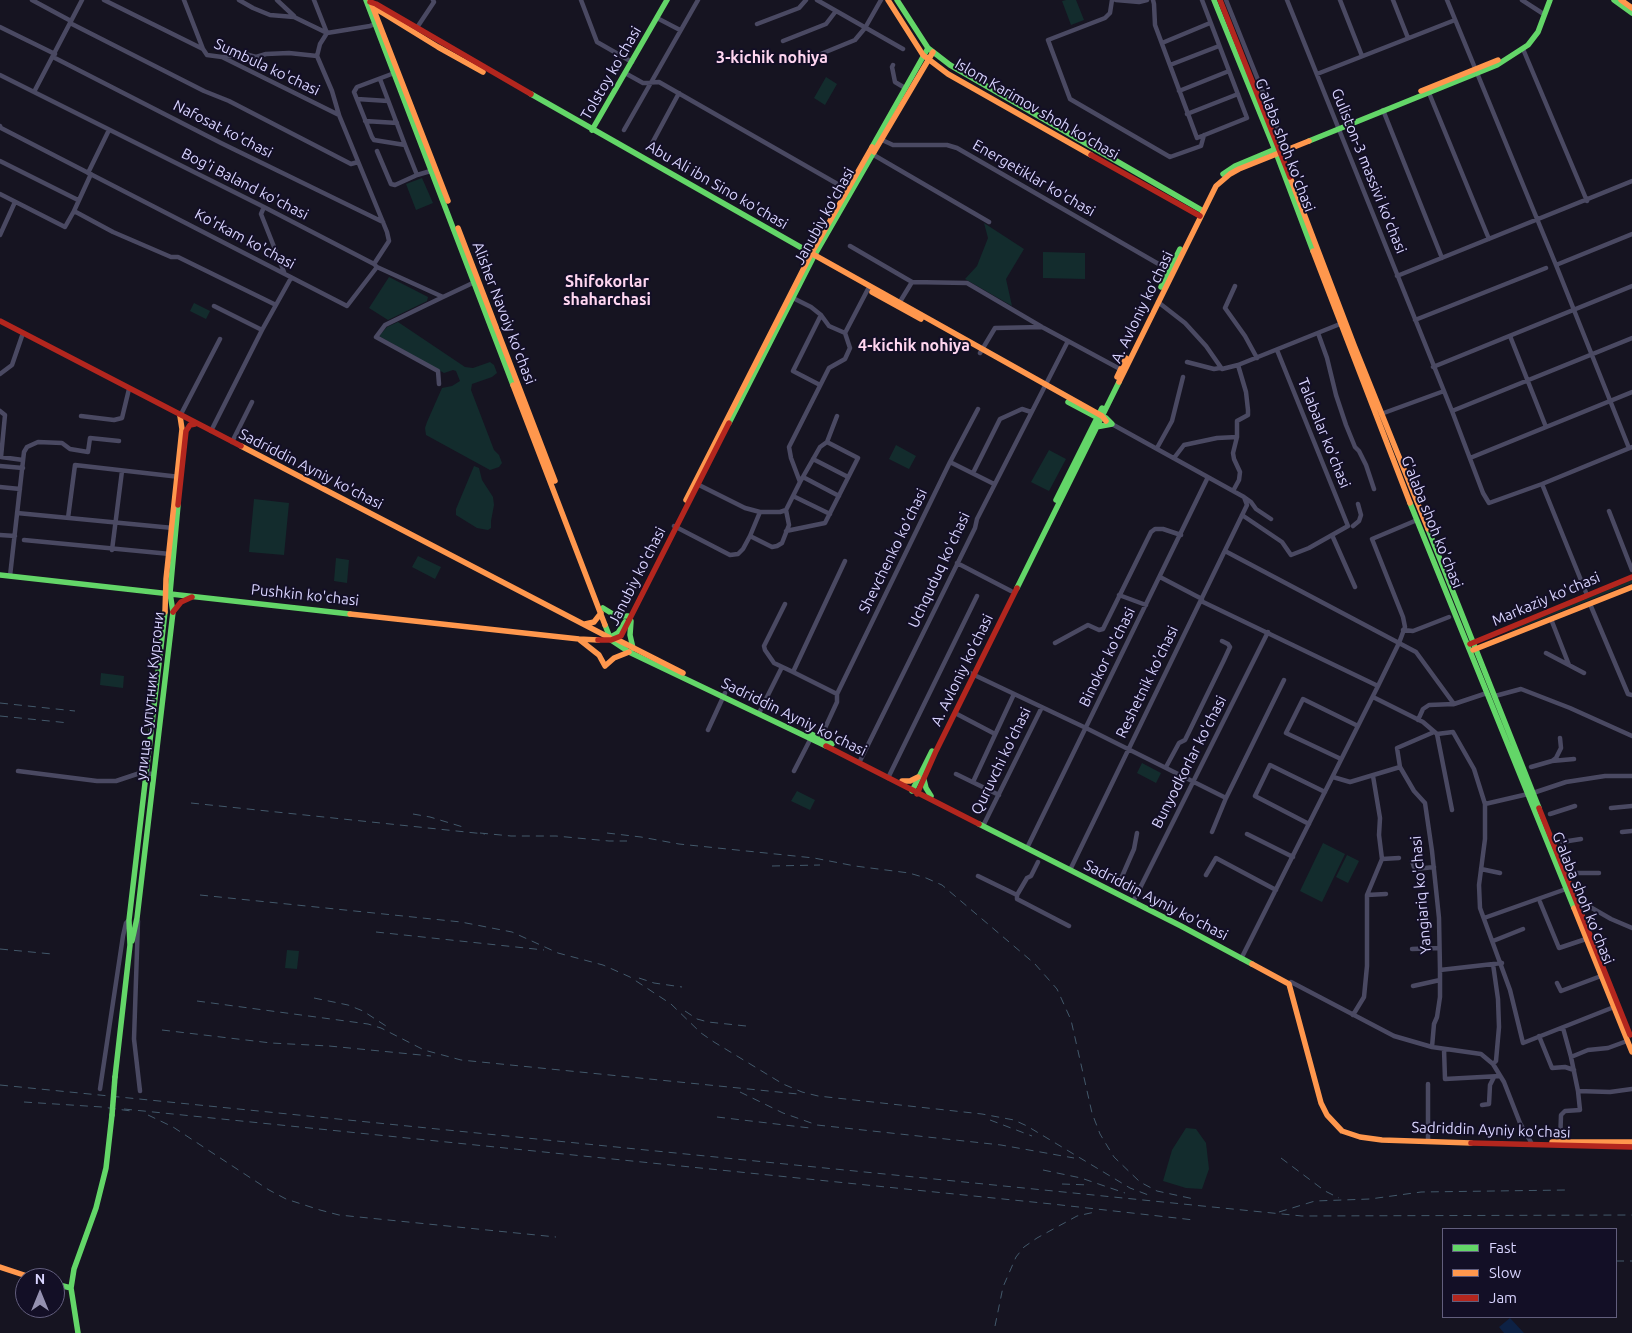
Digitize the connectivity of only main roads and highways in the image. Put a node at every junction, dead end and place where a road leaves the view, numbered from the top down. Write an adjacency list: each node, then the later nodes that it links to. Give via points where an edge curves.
1 (667, 0): 20 (main road, Tolstoy ko'chasi)
2 (888, 0): 17 (main road, Islom Karimov shoh ko'chasi)
3 (898, 0): 16 (main road, Islom Karimov shoh ko'chasi)
4 (1214, 0): 22 (main road, G'alaba shoh ko'chasi)
5 (1220, 0): 22 (main road, G'alaba shoh ko'chasi, via 1270,117)
6 (1546, 0): 18 (main road, A. Avloniy ko'chasi, via 1526,42)
7 (1550, 0): 18 (main road, A. Avloniy ko'chasi, via 1538,32 1523,49 1497,65)
8 (1614, 0): 12 (main road)
9 (1621, 0): 11 (main road)
10 (369, 3): 13 (main road, Abu Ali ibn Sino ko'chasi); 14 (main road, Alisher Navoiy ko'chasi); 15 (main road, Abu Ali ibn Sino ko'chasi)
11 (1632, 8)
12 (1632, 13)
13 (389, 16): 14 (main road); 15 (main road, Abu Ali ibn Sino ko'chasi)
14 (378, 24): 40 (main road, Alisher Navoiy ko'chasi)
15 (416, 30): 20 (main road, Abu Ali ibn Sino ko'chasi)
16 (930, 50): 17 (main road, Janubiy ko'chasi); 23 (main road, Islom Karimov shoh ko'chasi, via 964,74)
17 (926, 57): 21 (main road, Janubiy ko'chasi); 21 (main road, Janubiy ko'chasi, via 905,88); 23 (main road, Islom Karimov shoh ko'chasi, via 948,74)
18 (1477, 72): 19 (main road, A. Avloniy ko'chasi); 19 (main road, A. Avloniy ko'chasi)
19 (1338, 126): 22 (main road, A. Avloniy ko'chasi)
20 (592, 130): 24 (main road, Abu Ali ibn Sino ko'chasi)
21 (879, 139): 24 (main road, Janubiy ko'chasi); 24 (main road, Janubiy ko'chasi)
22 (1278, 151): 23 (main road, A. Avloniy ko'chasi, via 1226,172 1212,186); 47 (main road, G'alaba shoh ko'chasi); 47 (main road, G'alaba shoh ko'chasi, via 1364,386)
23 (1200, 213): 28 (main road, A. Avloniy ko'chasi); 28 (main road, A. Avloniy ko'chasi, via 1120,369)
24 (812, 256): 25 (main road, Abu Ali ibn Sino ko'chasi); 25 (main road, Abu Ali ibn Sino ko'chasi); 42 (main road, Janubiy ko'chasi)
25 (899, 304): 27 (main road, Abu Ali ibn Sino ko'chasi)
26 (0, 321): 29 (main road, Sadriddin Ayniy ko'chasi)
27 (1091, 412): 28 (main road, Abu Ali ibn Sino ko'chasi); 28 (main road); 31 (main road)
28 (1101, 415): 31 (main road, A. Avloniy ko'chasi); 31 (main road, via 1112,424)
29 (180, 416): 30 (main road, Sadriddin Ayniy ko'chasi); 32 (main road)
30 (195, 424): 32 (main road); 43 (main road, Sadriddin Ayniy ko'chasi)
31 (1094, 426): 49 (main road, A. Avloniy ko'chasi); 49 (main road, A. Avloniy ko'chasi)
32 (184, 430): 37 (main road)
33 (0, 575): 36 (main road, Pushkin ko'chasi)
34 (1632, 576): 44 (main road, Markaziy ko'chasi)
35 (1632, 587): 44 (main road, Markaziy ko'chasi)
36 (148, 591): 37 (main road, Pushkin ko'chasi); 39 (main road, via 162,598)
37 (168, 593): 38 (main road, Pushkin ko'chasi); 39 (main road); 41 (main road, улица Супутник Кургони)
38 (195, 596): 41 (main road, via 181,602); 45 (main road, Pushkin ko'chasi)
39 (166, 607): 50 (main road)
40 (602, 610): 42 (main road); 43 (main road, via 594,622); 46 (main road, Alisher Navoiy ko'chasi)
41 (173, 612): 50 (main road, улица Супутник Кургони)
42 (630, 617): 46 (main road, Janubiy ko'chasi); 48 (main road)
43 (584, 624): 46 (main road, Sadriddin Ayniy ko'chasi)
44 (1508, 632): 47 (main road, Markaziy ko'chasi)
45 (579, 638): 46 (main road, Pushkin ko'chasi); 48 (main road, via 599,655 605,666)
46 (611, 638): 48 (main road, Sadriddin Ayniy ko'chasi)
47 (1472, 647): 55 (main road, G'alaba shoh ko'chasi, via 1487,693); 55 (main road, G'alaba shoh ko'chasi, via 1495,696)
48 (631, 650): 51 (main road, Sadriddin Ayniy ko'chasi)
49 (972, 674): 52 (main road, A. Avloniy ko'chasi); 52 (main road, A. Avloniy ko'chasi)
50 (151, 773): 58 (main road, улица Супутник Кургони, via 137,918); 58 (main road, via 129,920)
51 (888, 776): 53 (main road, Sadriddin Ayniy ko'chasi); 54 (main road, Sadriddin Ayniy ko'chasi)
52 (922, 777): 53 (main road); 54 (main road, A. Avloniy ko'chasi); 56 (main road)
53 (902, 781): 54 (main road, Sadriddin Ayniy ko'chasi)
54 (915, 791): 56 (main road, Sadriddin Ayniy ko'chasi); 57 (main road, Sadriddin Ayniy ko'chasi)
55 (1530, 794): 59 (main road, G'alaba shoh ko'chasi); 60 (main road, G'alaba shoh ko'chasi, via 1586,939)
56 (930, 796): 57 (main road, Sadriddin Ayniy ko'chasi)
57 (984, 825): 63 (main road, Sadriddin Ayniy ko'chasi, via 1290,983 1324,1102 1336,1122 1353,1132 1428,1139)
58 (130, 945): 68 (main road, bridge, via 106,1168)
59 (1631, 1033): 60 (main road, G'alaba shoh ko'chasi)
60 (1630, 1041): 61 (main road, G'alaba shoh ko'chasi)
61 (1632, 1052)
62 (1632, 1142): 63 (main road, Sadriddin Ayniy ko'chasi)
63 (1560, 1143): 64 (main road, Sadriddin Ayniy ko'chasi)
64 (1632, 1147)
65 (0, 1267): 66 (main road)
66 (15, 1272)
67 (65, 1286): 68 (main road)
68 (71, 1288): 69 (main road)
69 (78, 1333)

